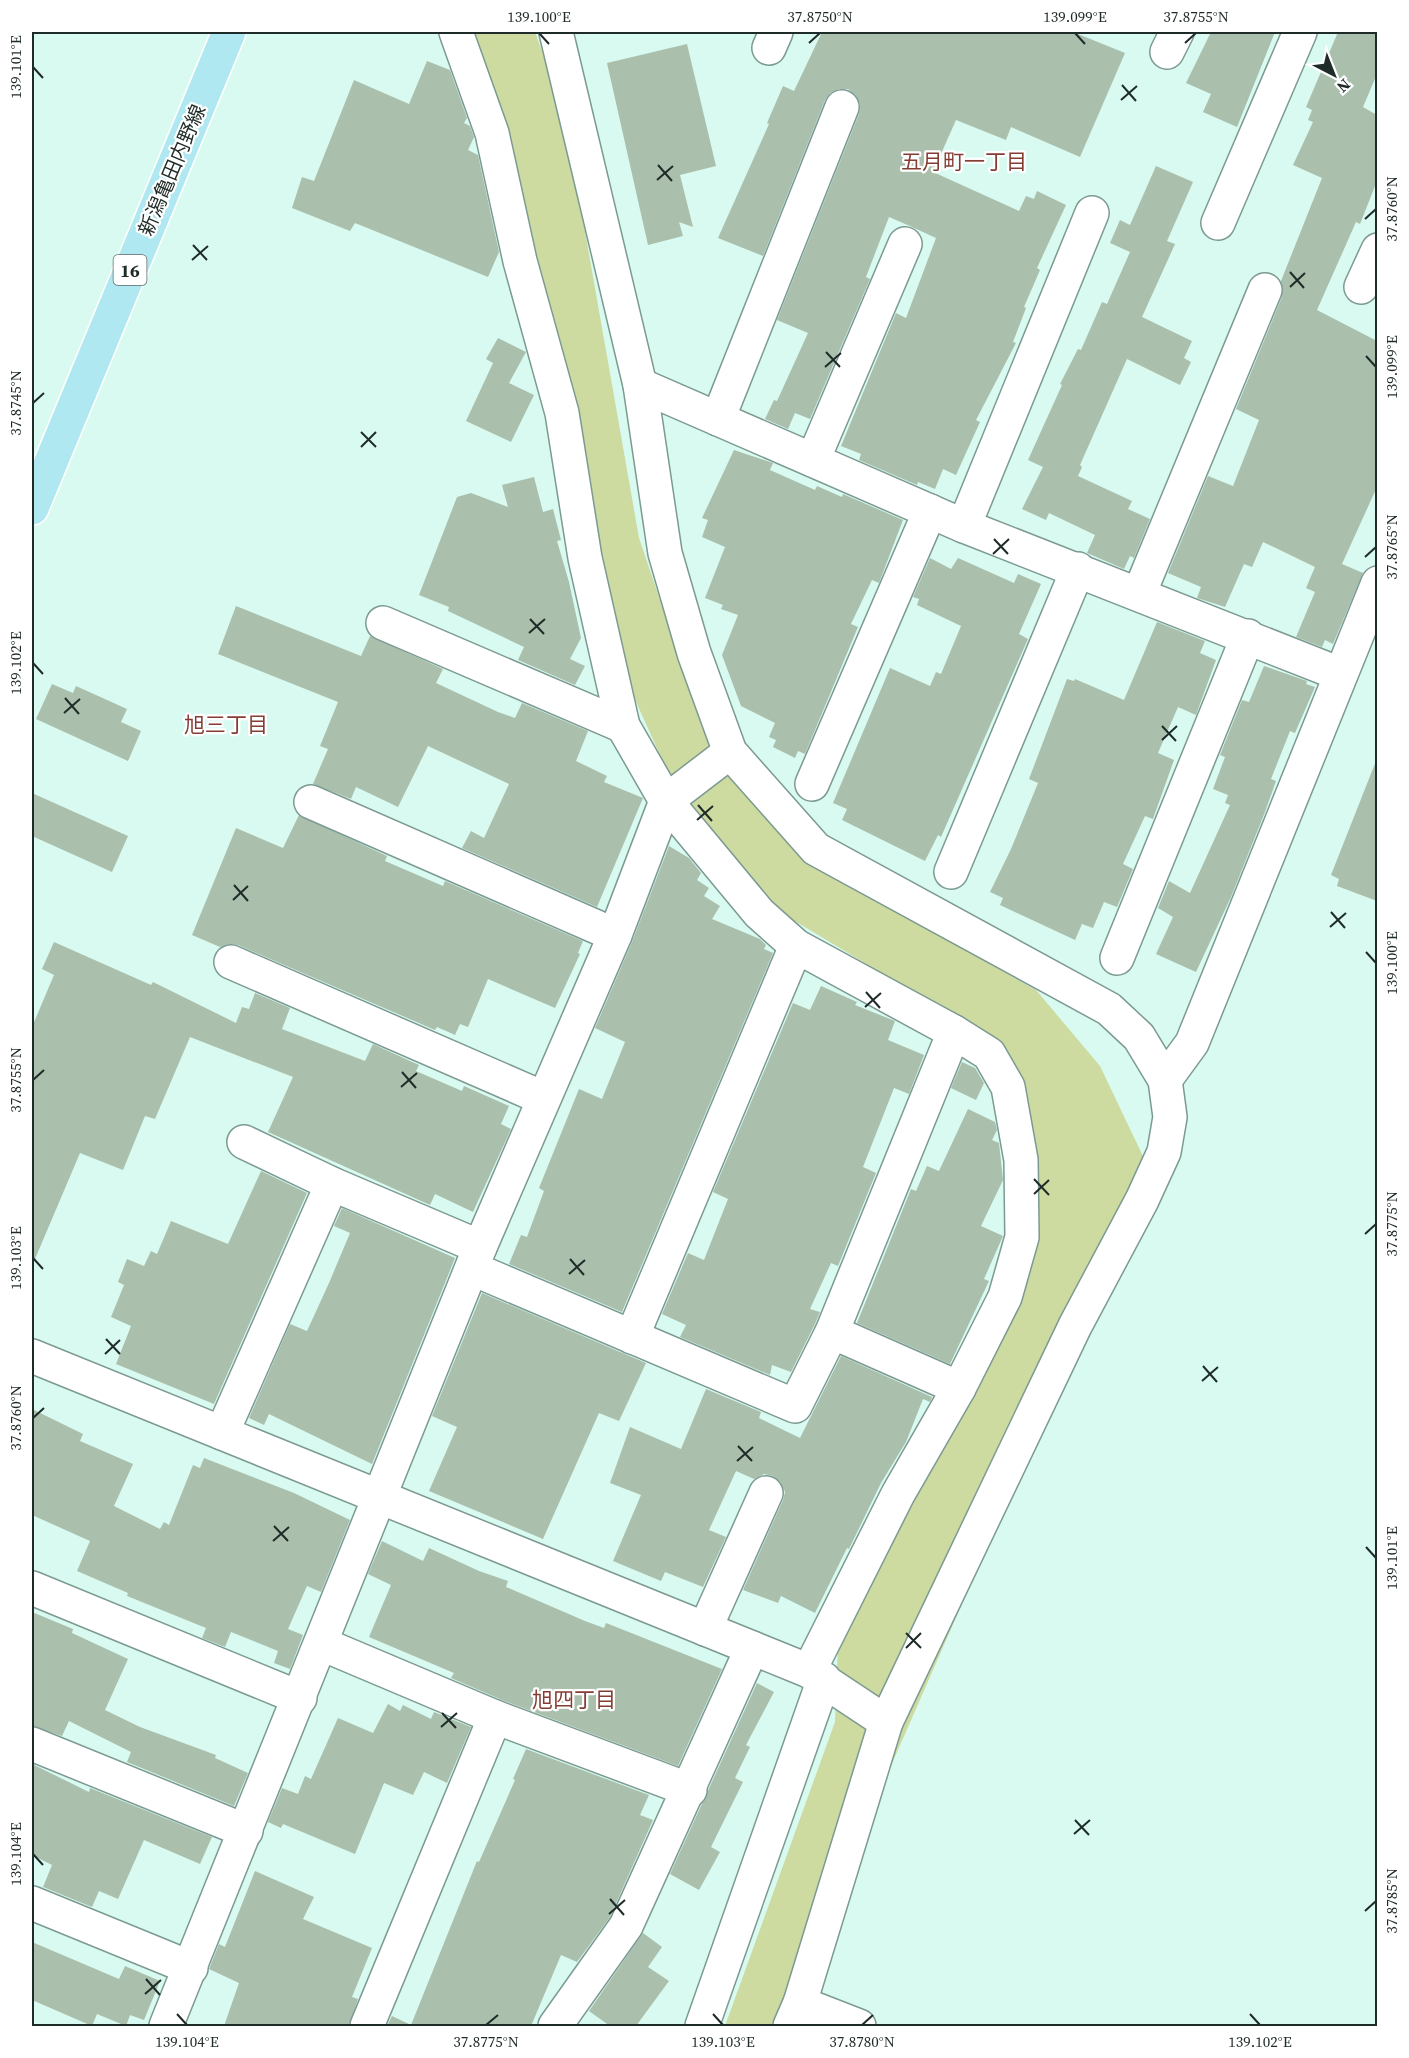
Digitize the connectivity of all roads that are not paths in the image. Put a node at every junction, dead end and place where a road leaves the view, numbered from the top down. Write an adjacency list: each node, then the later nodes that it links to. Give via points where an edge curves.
1 (229, 32): 15 (main road, 新潟亀田内野線 / 16)
2 (456, 32): 24 (street, via 492,134 520,261 562,413 585,558)
3 (556, 32): 12 (street)
4 (1300, 32): 7 (street)
5 (842, 107): 13 (street)
6 (1092, 213): 17 (street)
7 (1218, 223)
8 (905, 244): 14 (street)
9 (1377, 250): 10 (street)
10 (1361, 287)
11 (1265, 290): 20 (street)
12 (640, 385): 13 (street); 25 (street, via 666,553 694,653)
13 (718, 419): 14 (street)
14 (813, 460): 16 (street)
15 (32, 508)
16 (930, 511): 17 (street); 26 (street)
17 (964, 526): 18 (street)
18 (1078, 569): 20 (street); 29 (street)
19 (1377, 583): 23 (street)
20 (1139, 594): 22 (street)
21 (383, 622): 24 (street)
22 (1248, 636): 23 (street); 32 (street)
23 (1340, 674): 35 (street, via 1192,1043)
24 (623, 726): 27 (street)
25 (730, 752): 27 (street); 35 (street, via 816,849 1108,1009 1139,1037)
26 (812, 784)
27 (666, 801): 30 (street); 31 (street, via 759,913)
28 (311, 802): 30 (street)
29 (951, 872)
30 (615, 935): 36 (street)
31 (796, 946): 34 (street); 41 (street)
32 (1117, 958)
33 (231, 962): 36 (street)
34 (954, 1032): 40 (street); 43 (street, via 989,1054 1008,1088 1021,1160 1022,1226 1005,1297)
35 (1165, 1080): 54 (street, via 1170,1117 1164,1152 1075,1326)
36 (543, 1098): 39 (street)
37 (244, 1142): 38 (street)
38 (332, 1184): 39 (street); 44 (street)
39 (477, 1258): 41 (street); 46 (street)
40 (832, 1332): 41 (street, via 795,1406); 43 (street)
41 (632, 1336)
42 (32, 1356): 44 (street)
43 (959, 1388): 51 (street, via 898,1494)
44 (222, 1433): 46 (street)
45 (766, 1493): 48 (street)
46 (380, 1499): 48 (street); 49 (street)
47 (32, 1588): 52 (street)
48 (705, 1629): 50 (street)
49 (322, 1644): 52 (street); 53 (street)
50 (753, 1648): 51 (street); 56 (street)
51 (816, 1675): 54 (street); 64 (street)
52 (300, 1698): 57 (street)
53 (495, 1717): 56 (street); 62 (street)
54 (886, 1722): 60 (street)
55 (32, 1744): 57 (street)
56 (690, 1790): 63 (street, via 626,1926)
57 (246, 1832): 59 (street)
58 (32, 1903): 59 (street)
59 (191, 1968): 61 (street)
60 (795, 2015): 65 (street)
61 (166, 2026)
62 (367, 2026)
63 (555, 2026)
64 (702, 2026)
65 (859, 2026)

